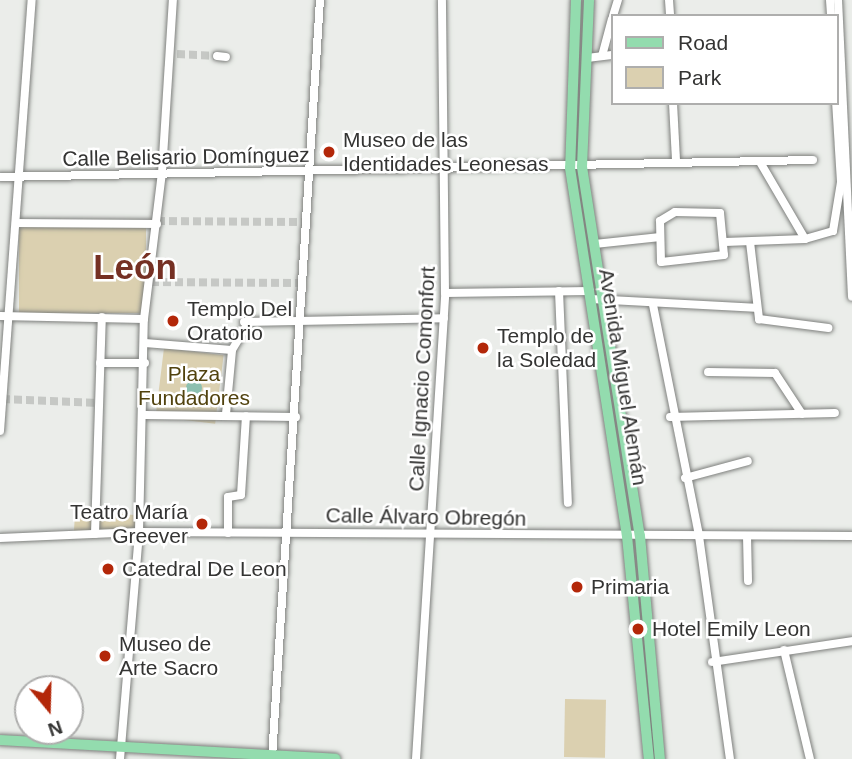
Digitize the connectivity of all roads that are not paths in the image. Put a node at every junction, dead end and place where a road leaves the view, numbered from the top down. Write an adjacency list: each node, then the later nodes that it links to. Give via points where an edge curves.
1 (32, 0): 23 (street)
2 (173, 0): 20 (street)
3 (320, 0): 21 (street)
4 (442, 0): 19 (street, Calle Ignacio Comonfort)
5 (576, 0): 18 (main road, Avenida Miguel Alemán)
6 (589, 0): 11 (main road, Avenida Miguel Alemán)
7 (838, 0): 34 (street)
8 (610, 28): 10 (street)
9 (610, 55): 10 (street)
10 (602, 56): 11 (street)
11 (587, 58): 17 (main road, Avenida Miguel Alemán)
12 (673, 105): 15 (street)
13 (836, 105): 27 (street, via 837,225 828,234)
14 (813, 160): 16 (street, Calle Belisario Domínguez)
15 (676, 161): 16 (street, Calle Belisario Domínguez); 17 (street, Calle Belisario Domínguez)
16 (760, 162): 27 (street)
17 (582, 167): 18 (street, Calle Belisario Domínguez); 30 (main road, Avenida Miguel Alemán)
18 (570, 169): 19 (street, Calle Belisario Domínguez); 33 (main road, Avenida Miguel Alemán)
19 (444, 172): 21 (street, Calle Belisario Domínguez); 32 (street, Calle Ignacio Comonfort)
20 (162, 173): 21 (street, Calle Belisario Domínguez); 23 (street, Calle Belisario Domínguez); 25 (street)
21 (310, 173): 43 (street)
22 (0, 177): 23 (street, Calle Belisario Domínguez)
23 (21, 177): 24 (street)
24 (16, 223): 25 (street); 39 (street)
25 (157, 224): 42 (street)
26 (659, 237): 28 (street, via 660,259 668,264 720,258); 28 (street, via 667,215 715,211 723,216); 30 (street)
27 (805, 239): 29 (street)
28 (725, 242): 29 (street)
29 (750, 242): 37 (street)
30 (594, 244): 35 (main road, Avenida Miguel Alemán)
31 (559, 291): 32 (street); 33 (street); 60 (street)
32 (445, 293): 41 (street, Calle Ignacio Comonfort)
33 (590, 295): 35 (street); 66 (main road, Avenida Miguel Alemán)
34 (852, 297)
35 (602, 300): 36 (street); 67 (main road, Avenida Miguel Alemán)
36 (653, 305): 37 (street); 56 (street)
37 (754, 308): 44 (street, via 763,321)
38 (0, 316): 39 (street)
39 (10, 316): 40 (street); 57 (street)
40 (102, 317): 42 (street); 47 (street)
41 (444, 317): 43 (street); 64 (street, Calle Ignacio Comonfort)
42 (144, 319): 45 (street)
43 (296, 320): 46 (street, via 244,322); 55 (street)
44 (828, 328)
45 (145, 342): 46 (street); 48 (street)
46 (232, 350): 51 (street)
47 (100, 363): 48 (street); 65 (street)
48 (145, 363): 53 (street)
49 (708, 372): 52 (street, via 775,373)
50 (835, 413): 52 (street)
51 (226, 414): 53 (street); 54 (street)
52 (803, 414): 56 (street)
53 (145, 415): 61 (street)
54 (246, 415): 55 (street); 63 (street, via 241,495 228,497)
55 (296, 416): 62 (street)
56 (670, 416): 59 (street)
57 (0, 430)
58 (748, 461): 59 (street)
59 (685, 478): 68 (street)
60 (568, 503)
61 (139, 532): 63 (street, Calle Álvaro Obregón); 65 (street, Calle Álvaro Obregón); 77 (street)
62 (286, 532): 63 (street, Calle Álvaro Obregón); 64 (street, Calle Álvaro Obregón); 79 (street)
63 (228, 533)
64 (432, 533): 66 (street, Calle Álvaro Obregón); 82 (street, Calle Ignacio Comonfort)
65 (95, 534): 71 (street, Calle Álvaro Obregón)
66 (628, 536): 67 (street, Calle Álvaro Obregón); 78 (main road, Avenida Miguel Alemán)
67 (640, 536): 68 (street, Calle Álvaro Obregón); 85 (main road, Avenida Miguel Alemán)
68 (699, 536): 69 (street, Calle Álvaro Obregón); 75 (street)
69 (747, 536): 70 (street, Calle Álvaro Obregón); 72 (street)
70 (852, 536)
71 (0, 538)
72 (748, 581)
73 (852, 641): 74 (street)
74 (784, 650): 75 (street); 87 (street)
75 (712, 662): 86 (street)
76 (0, 740): 77 (main road)
77 (121, 746): 79 (main road); 80 (street)
78 (648, 748): 83 (main road); 84 (main road, Avenida Miguel Alemán)
79 (272, 757): 81 (main road)
80 (120, 759)
81 (335, 759)
82 (416, 759)
83 (642, 759)
84 (649, 759)
85 (660, 759)
86 (730, 759)
87 (810, 759)

